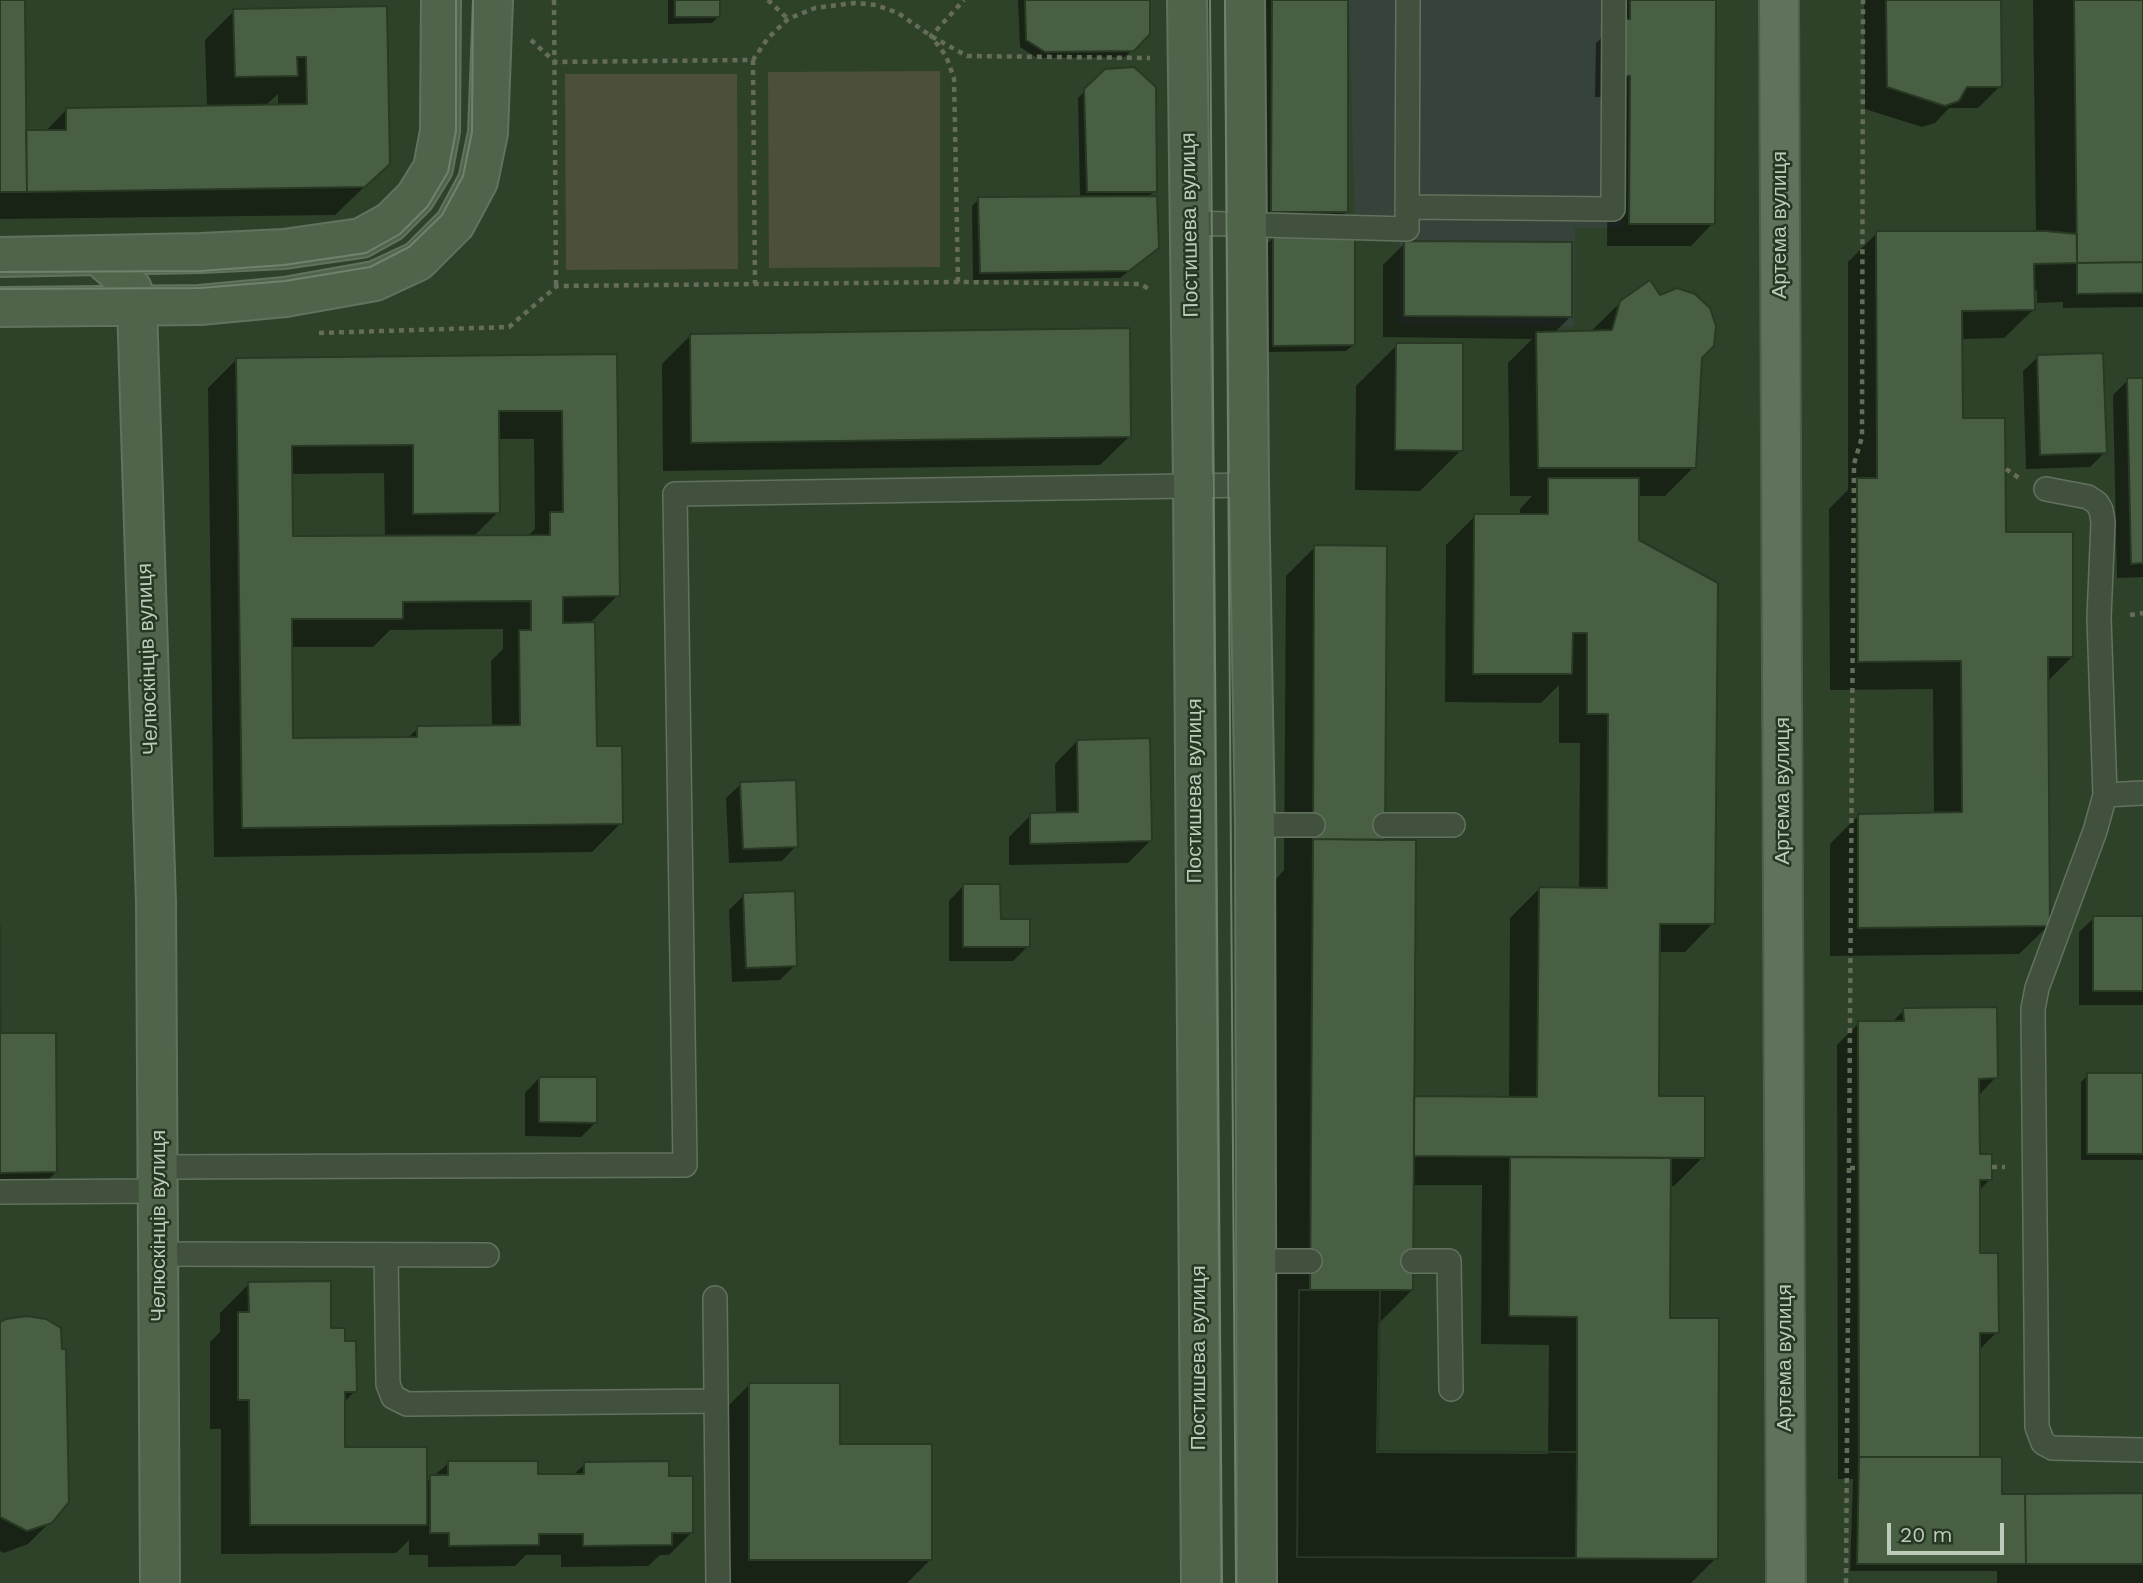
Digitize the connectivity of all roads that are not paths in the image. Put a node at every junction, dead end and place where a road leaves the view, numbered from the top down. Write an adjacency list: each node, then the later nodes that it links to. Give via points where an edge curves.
1 (441, 0): 11 (street, via 440,131 433,168 415,197 390,222 361,238 284,249)
2 (1187, 0): 9 (street, Постишева вулиця)
3 (1245, 0): 10 (street)
4 (1408, 0): 8 (lane)
5 (1614, 0): 8 (lane, via 1613,209)
6 (1779, 0): 40 (main road, Артема вулиця)
7 (493, 1): 13 (street, via 488,133 478,181 455,224 418,261 375,281 285,297)
8 (1408, 207): 10 (lane, via 1407,229)
9 (1191, 223): 10 (lane); 15 (street, Постишева вулиця)
10 (1248, 226): 16 (street)
11 (99, 256): 12 (street); 13 (street, via 132,289)
12 (0, 257)
13 (137, 306): 14 (street); 24 (street, Челюскінців вулиця, via 156,903)
14 (0, 307)
15 (1194, 484): 16 (lane); 24 (lane, via 675,494 685,1165); 38 (street, Постишева вулиця)
16 (1249, 485): 20 (street)
17 (2046, 489): 19 (lane, via 2088,498 2101,510 2099,618)
18 (2143, 793): 19 (lane)
19 (2105, 795): 35 (lane, via 2034,1000 2037,1427 2043,1443 2052,1448)
20 (1255, 825): 21 (lane); 29 (street)
21 (1313, 825)
22 (1385, 825): 23 (lane)
23 (1453, 825)
24 (158, 1179): 25 (lane); 26 (street, Челюскінців вулиця)
25 (0, 1192)
26 (159, 1254): 27 (lane); 36 (street, Челюскінців вулиця)
27 (386, 1255): 28 (lane); 34 (lane, via 388,1384 393,1396 407,1404)
28 (487, 1255)
29 (1257, 1261): 30 (lane); 39 (street)
30 (1310, 1261)
31 (1413, 1261): 33 (lane, via 1449,1261)
32 (715, 1298): 34 (lane)
33 (1451, 1389)
34 (715, 1401): 37 (lane)
35 (2143, 1450)
36 (160, 1583)
37 (718, 1583)
38 (1201, 1583)
39 (1257, 1583)
40 (1786, 1583)

